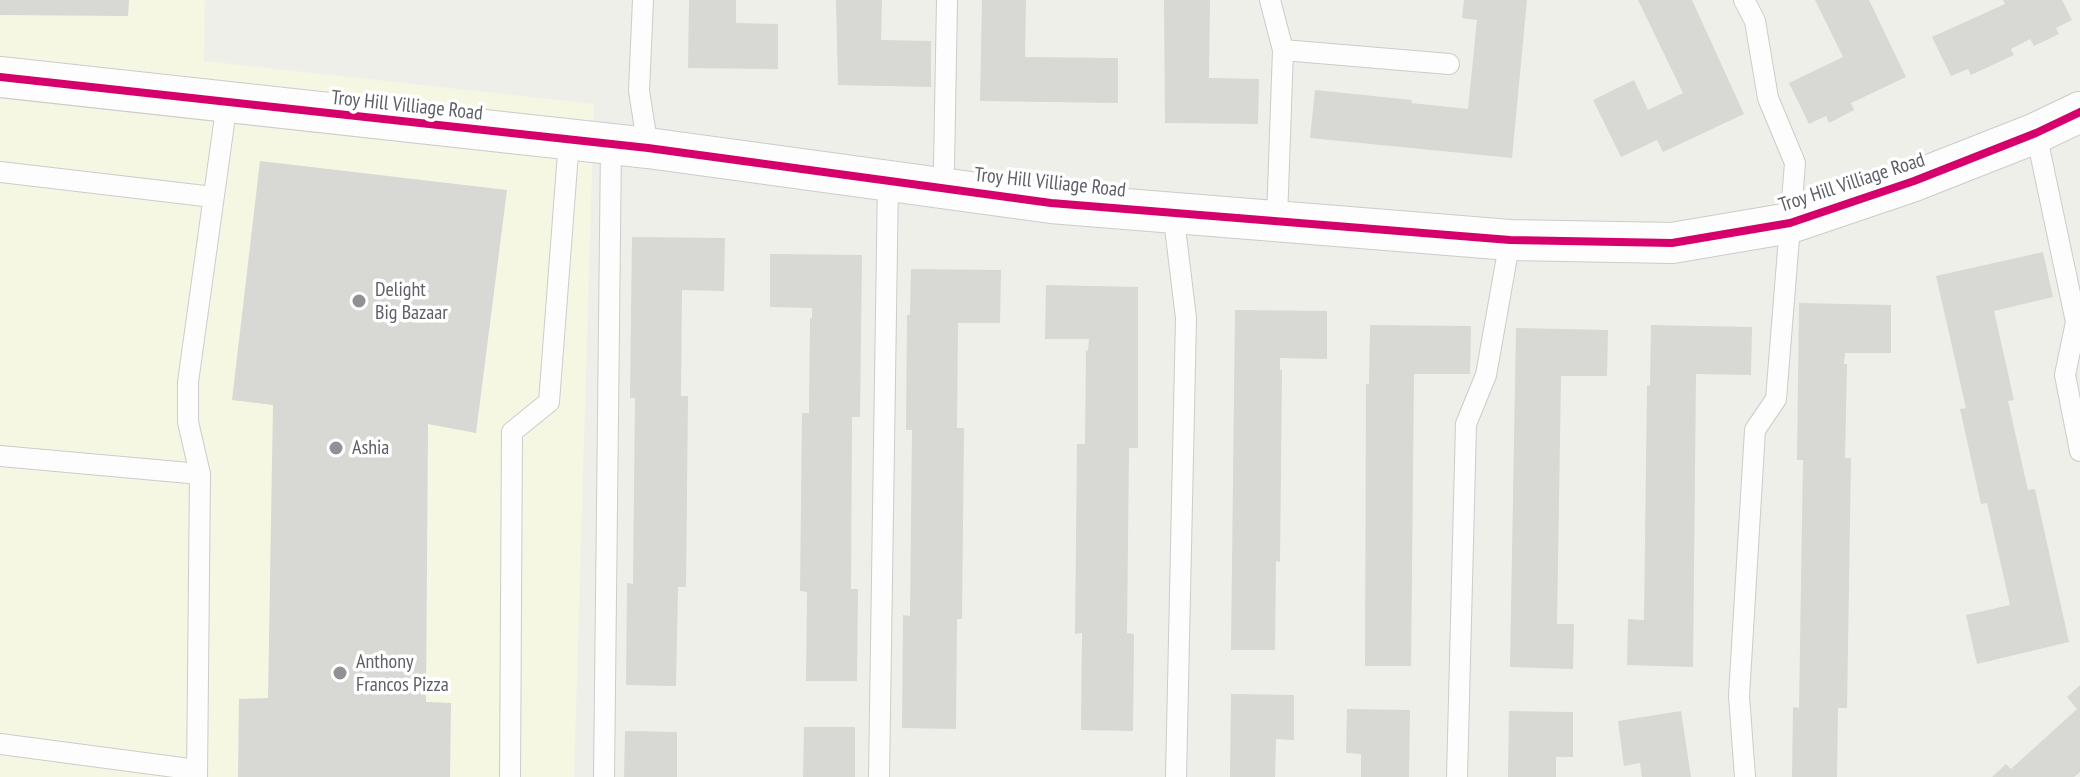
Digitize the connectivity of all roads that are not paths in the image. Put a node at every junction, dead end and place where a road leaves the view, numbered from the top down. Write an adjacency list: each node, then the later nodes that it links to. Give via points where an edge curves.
1 (643, 0): 12 (lane, via 639,91)
2 (947, 0): 15 (lane)
3 (1270, 0): 5 (lane)
4 (1744, 0): 19 (lane, via 1755,21 1768,98 1795,163)
5 (1283, 50): 6 (lane); 18 (lane)
6 (1449, 64)
7 (0, 77): 8 (street, Troy Hill Villiage Road)
8 (227, 102): 11 (street, Troy Hill Villiage Road); 16 (lane)
9 (2080, 112): 10 (street, Troy Hill Villiage Road)
10 (2036, 133): 19 (street, Troy Hill Villiage Road); 21 (lane, via 2076,322 2065,375)
11 (569, 140): 12 (street, Troy Hill Villiage Road); 26 (lane, via 549,402 512,432)
12 (630, 146): 14 (street, Troy Hill Villiage Road); 27 (lane)
13 (0, 172): 16 (lane)
14 (888, 179): 15 (street, Troy Hill Villiage Road); 28 (lane)
15 (941, 186): 17 (street, Troy Hill Villiage Road, via 1051,203)
16 (213, 197): 23 (lane, via 188,382 188,422)
17 (1173, 211): 18 (street, Troy Hill Villiage Road); 29 (lane, via 1186,318)
18 (1277, 219): 20 (street, Troy Hill Villiage Road)
19 (1790, 223): 20 (street, Troy Hill Villiage Road, via 1672,243); 31 (lane, via 1776,399 1755,430 1739,696)
20 (1510, 240): 30 (lane, via 1486,375 1466,424)
21 (2080, 451)
22 (0, 456): 23 (lane)
23 (200, 474): 25 (lane)
24 (0, 744): 25 (lane)
25 (197, 774)
26 (510, 777)
27 (604, 777)
28 (879, 777)
29 (1176, 777)
30 (1457, 777)
31 (1745, 777)

